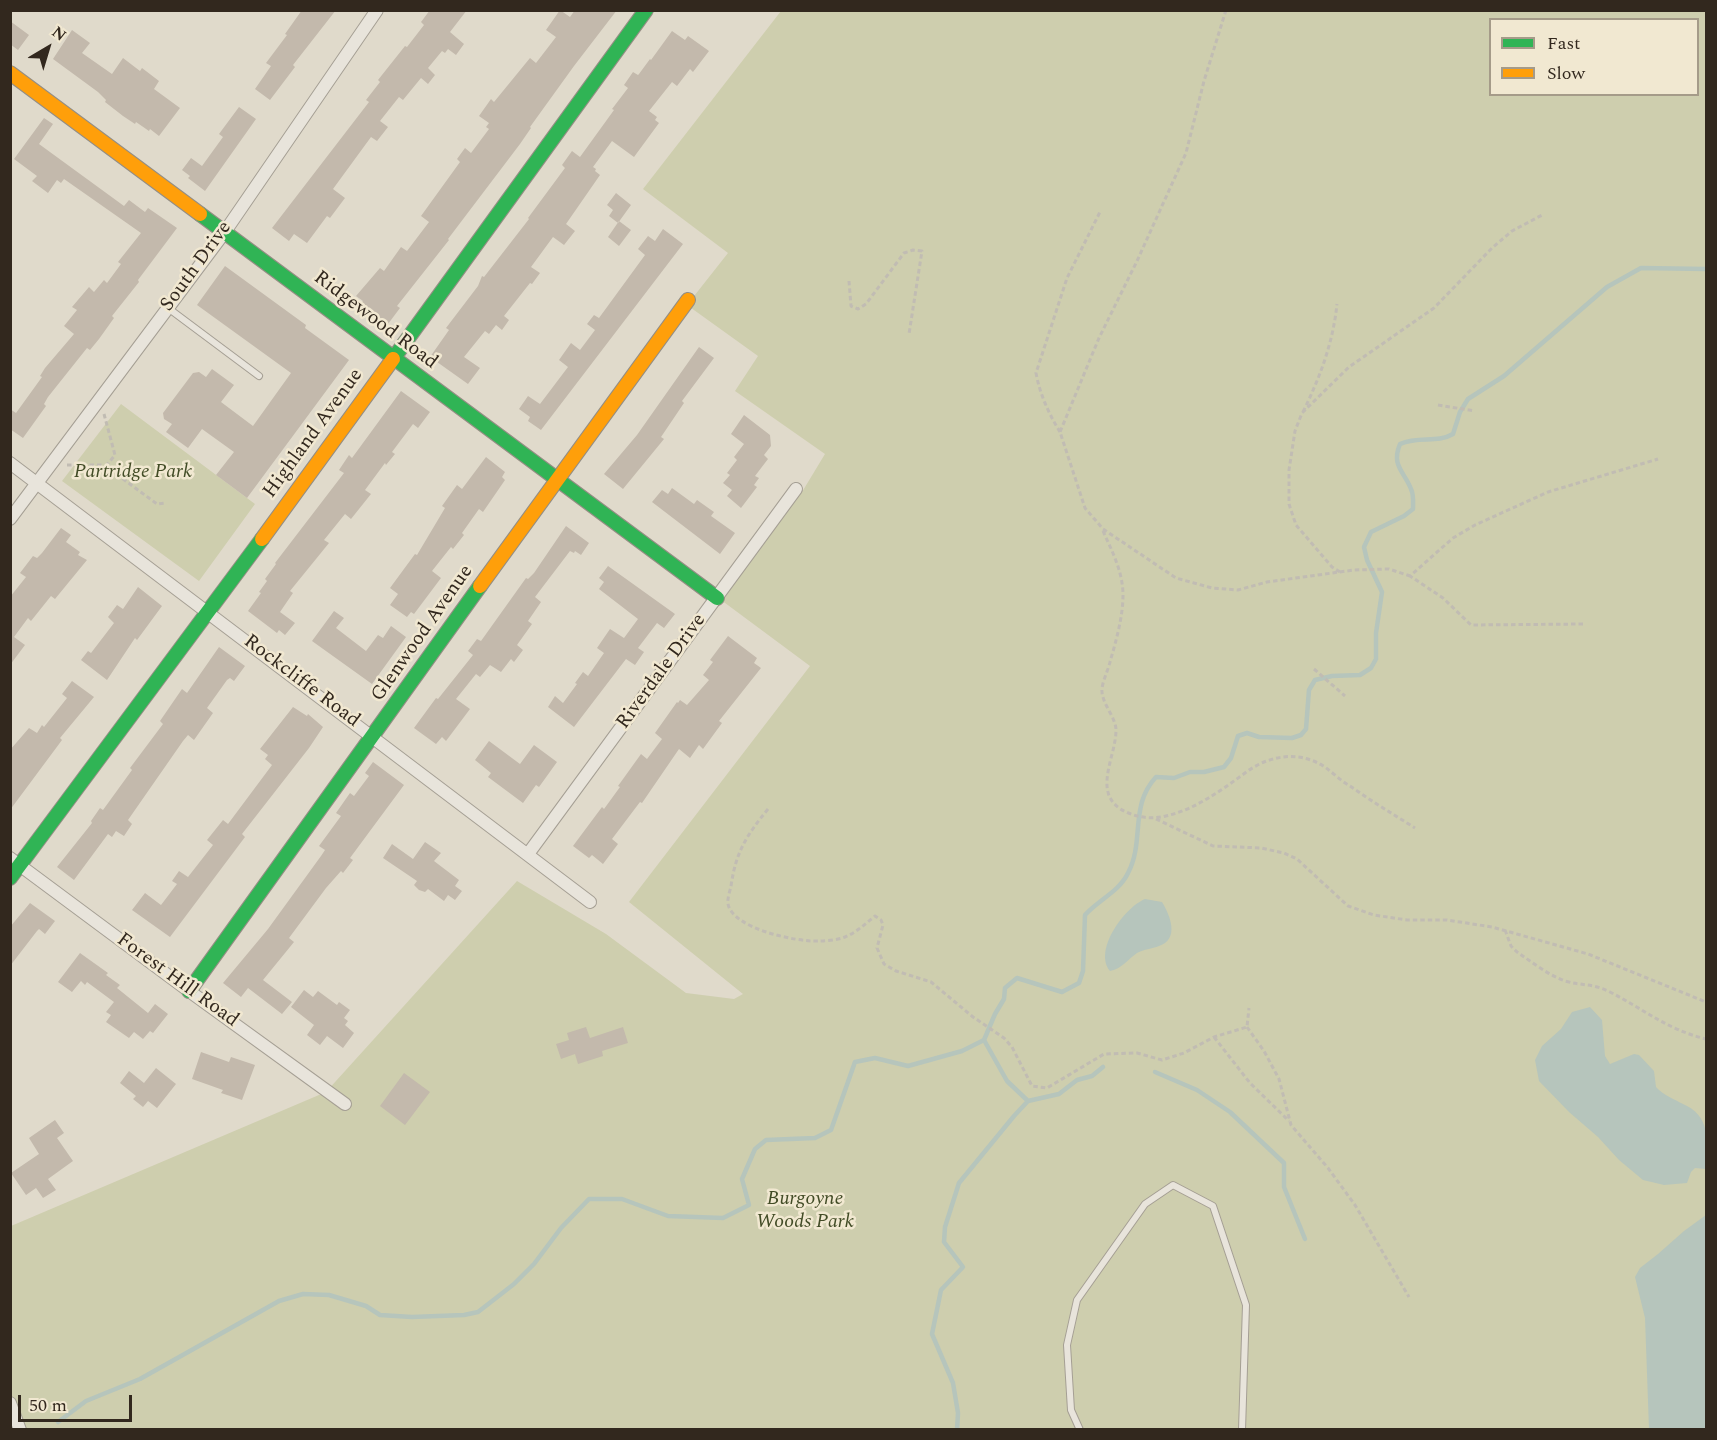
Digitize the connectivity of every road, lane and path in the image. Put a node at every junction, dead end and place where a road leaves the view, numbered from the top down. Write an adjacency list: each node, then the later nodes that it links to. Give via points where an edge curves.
1 (377, 10): 7 (street, South Drive)
2 (646, 10): 13 (street, Highland Avenue)
3 (1226, 10): 19 (path, via 1186,153 1099,338)
4 (10, 73): 7 (street, Ridgewood Road)
5 (1100, 212): 19 (path, via 1067,278 1036,373 1051,418)
6 (1544, 214): 18 (path, via 1512,231 1434,308 1349,367)
7 (224, 233): 11 (street, South Drive); 13 (street, Ridgewood Road)
8 (849, 281): 12 (path, via 851,306 858,309 866,304 904,253 922,251)
9 (688, 300): 24 (street, Glenwood Avenue)
10 (1337, 304): 18 (path, via 1328,355)
11 (168, 308): 14 (lane); 15 (street, South Drive)
12 (909, 334)
13 (393, 359): 24 (street, Ridgewood Road); 33 (street, Highland Avenue)
14 (259, 376)
15 (100, 398): 22 (street, South Drive); 23 (path, via 115,455)
16 (1438, 405): 17 (path)
17 (1475, 411)
18 (1302, 413): 30 (path, via 1288,470 1289,504 1296,525 1332,567)
19 (1060, 432): 29 (path, via 1085,508)
20 (1658, 459): 31 (path, via 1548,492 1475,525 1453,538)
21 (10, 463): 25 (street, Rockcliffe Road)
22 (50, 465): 23 (path); 25 (street, South Drive)
23 (106, 467): 27 (path, via 157,504)
24 (557, 479): 32 (street, Ridgewood Road); 37 (street, Glenwood Avenue)
25 (37, 483): 28 (street, South Drive); 33 (street, Rockcliffe Road)
26 (796, 489): 32 (street, Riverdale Drive)
27 (165, 503)
28 (10, 519)
29 (1103, 529): 30 (path, via 1176,578 1212,588 1238,590 1267,582); 39 (path, via 1119,570 1123,595 1116,643 1102,692 1116,729 1107,787 1121,810)
30 (1342, 573): 31 (path, via 1389,569)
31 (1410, 576): 34 (path, via 1443,598 1471,625)
32 (717, 598): 41 (street, Riverdale Drive)
33 (209, 612): 37 (street, Rockcliffe Road); 42 (street, Highland Avenue)
34 (1583, 624)
35 (1314, 669): 36 (path)
36 (1345, 696)
37 (373, 737): 41 (street, Rockcliffe Road); 46 (street, Glenwood Avenue)
38 (768, 809): 50 (path, via 740,848 728,904 734,914 749,926 771,934 817,942 844,937 875,916 883,925 877,948 884,964 931,982 1004,1038 1032,1086 1047,1088 1104,1053 1137,1053 1162,1060)
39 (1153, 819): 40 (path, via 1190,808 1252,768 1287,756 1309,759 1324,767); 45 (path, via 1213,846 1284,853 1296,859 1348,906 1374,915 1469,922)
40 (1415, 828)
41 (528, 854): 44 (street, Rockcliffe Road)
42 (16, 862): 43 (street, Highland Avenue); 46 (street, Forest Hill Road)
43 (10, 878)
44 (590, 902)
45 (1505, 930): 47 (path, via 1588,954); 51 (path, via 1516,952 1562,980 1592,984 1662,1023)
46 (189, 991): 52 (street, Forest Hill Road)
47 (1707, 1002)
48 (1249, 1008): 49 (path)
49 (1247, 1028): 50 (path); 53 (path, via 1279,1079)
50 (1214, 1037): 53 (path, via 1250,1083)
51 (1707, 1039)
52 (345, 1104)
53 (1290, 1121): 54 (path, via 1355,1205)
54 (1409, 1297)
55 (10, 1403): 56 (street)
56 (20, 1430)
57 (1080, 1430): 58 (lane, via 1071,1410 1067,1345 1077,1300 1145,1204 1173,1185 1213,1206 1246,1305)
58 (1242, 1430)

